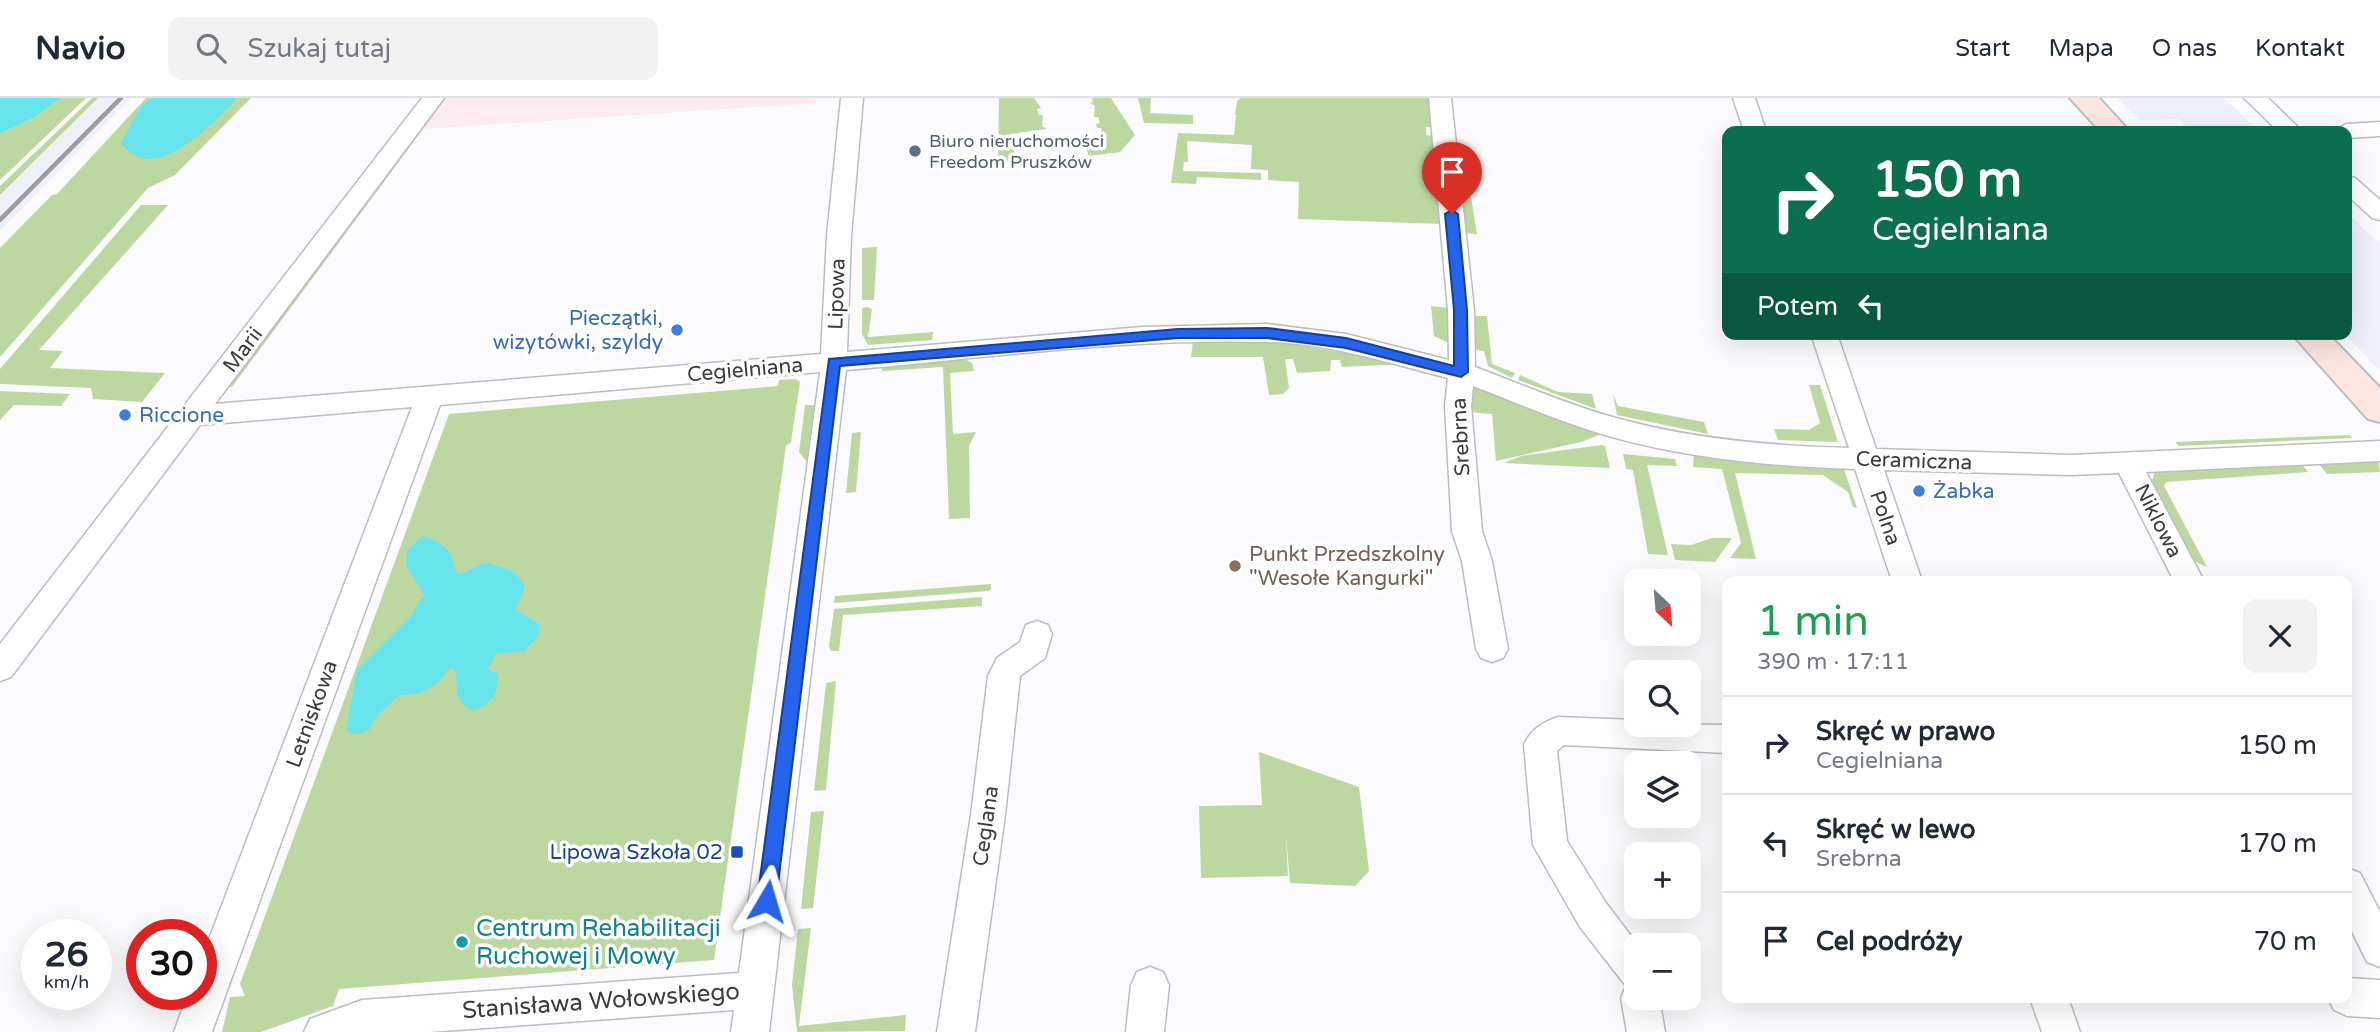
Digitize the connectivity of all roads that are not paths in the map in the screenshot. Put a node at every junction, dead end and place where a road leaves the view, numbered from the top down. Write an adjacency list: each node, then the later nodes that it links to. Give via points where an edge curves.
1 (433, 98): 20 (street, Marii)
2 (852, 98): 16 (street, Lipowa, via 839,236)
3 (1440, 98): 17 (street, Srebrna, via 1461,310)
4 (1744, 98): 7 (street)
5 (2084, 98): 8 (street)
6 (2255, 98): 9 (street)
7 (1753, 126)
8 (2110, 126)
9 (2286, 126)
10 (2380, 129): 11 (street)
11 (2352, 131)
12 (2352, 188): 13 (street)
13 (2380, 213)
14 (1826, 340): 22 (street, Polna)
15 (2314, 340): 19 (street)
16 (834, 362): 17 (street, Cegielniana, via 1166,334 1267,333 1346,343); 18 (street, Cegielniana); 34 (street, Lipowa)
17 (1461, 372): 22 (street, Ceramiczna, via 1591,421 1680,443 1768,456); 27 (street, Srebrna, via 1458,406 1467,531 1478,561)
18 (430, 396): 20 (street, Cegielniana); 39 (street, Letniskowa)
19 (2380, 410)
20 (193, 416): 28 (street, Marii)
21 (2380, 451): 23 (street, Ceramiczna)
22 (1866, 459): 23 (street, Ceramiczna, via 2071,465); 24 (street, Polna)
23 (2127, 462): 25 (street, Niklowa)
24 (1905, 576)
25 (2186, 576)
26 (1037, 634): 42 (street, Ceglana, via 1034,649 1008,667 1004,676)
27 (1492, 649)
28 (0, 668)
29 (1722, 739): 32 (street, via 1558,731 1540,745 1550,845 1592,915)
30 (2352, 895): 31 (street)
31 (2380, 949)
32 (1624, 956)
33 (1150, 985): 43 (street)
34 (755, 990): 40 (street, Stanisława Wołowskiego, via 388,1016); 41 (street, Lipowa)
35 (2352, 997): 36 (street)
36 (2380, 999)
37 (2051, 1003): 45 (street)
38 (1642, 1010): 44 (street)
39 (193, 1032)
40 (323, 1032)
41 (750, 1032)
42 (956, 1032)
43 (1145, 1032)
44 (1646, 1032)
45 (2061, 1032)

